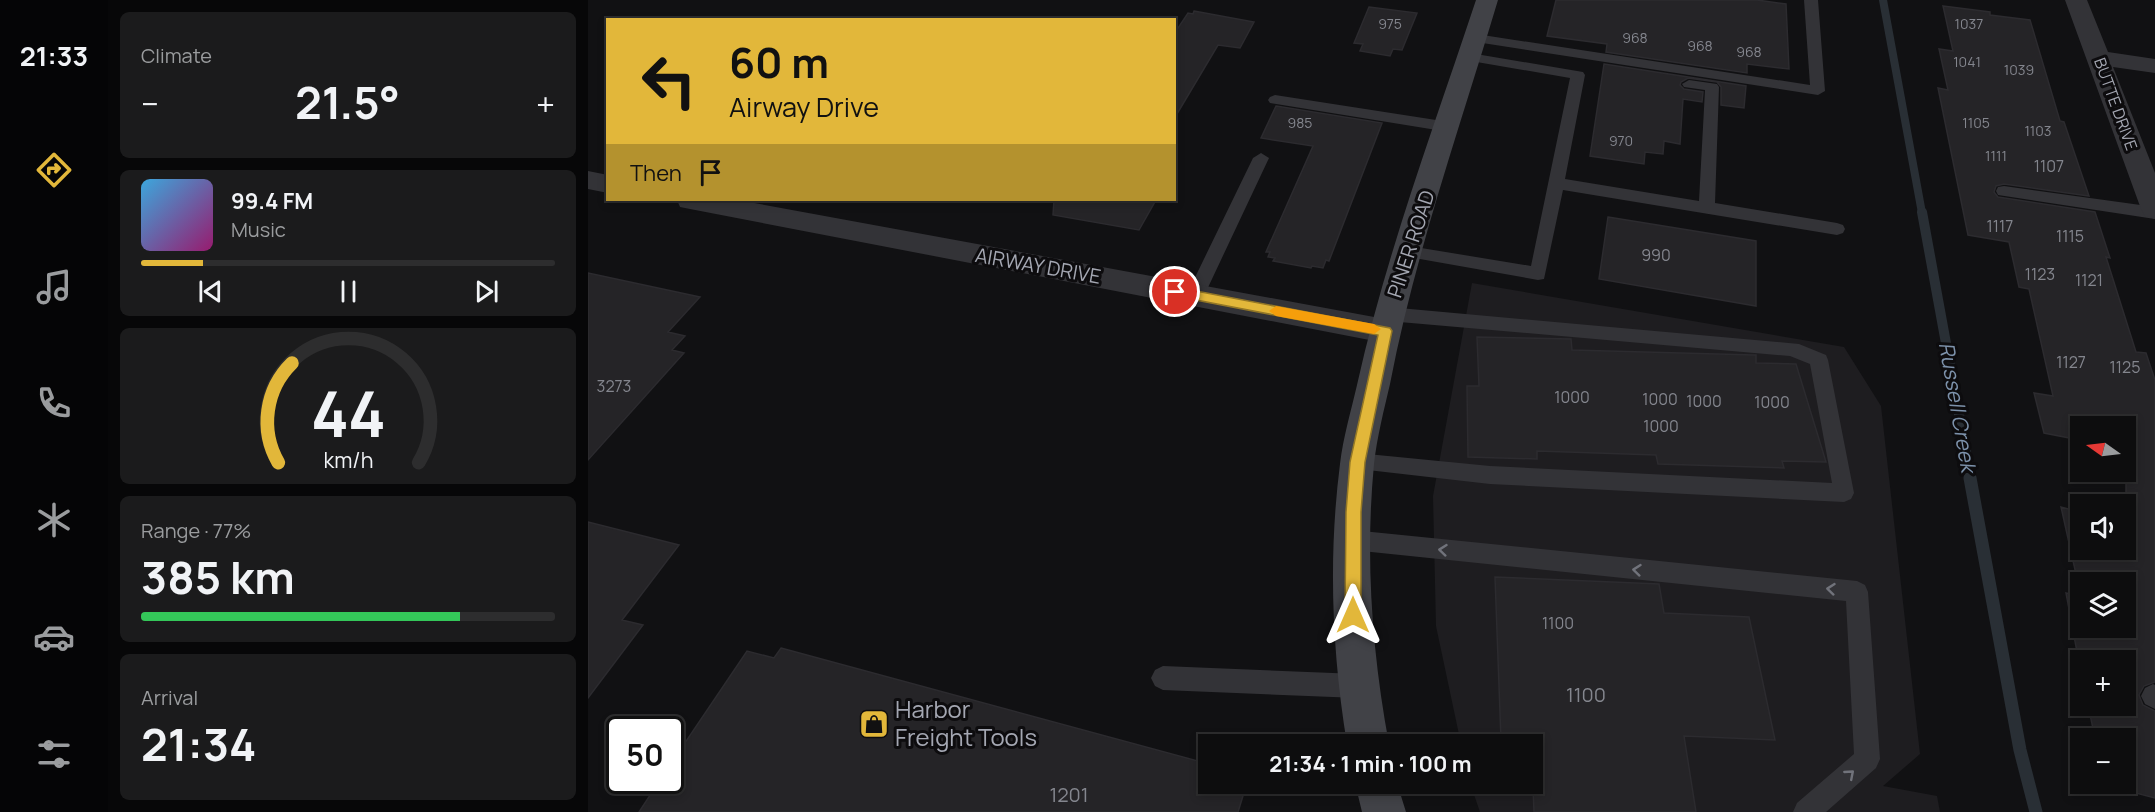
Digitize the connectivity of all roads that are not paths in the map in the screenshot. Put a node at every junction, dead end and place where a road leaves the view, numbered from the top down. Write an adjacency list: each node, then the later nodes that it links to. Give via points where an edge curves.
1 (1487, 0): 4 (main road, PINER ROAD)
2 (1811, 0): 4 (lane, via 1818,91)
3 (2076, 0): 5 (street, BUTTE DRIVE)
4 (1473, 47): 7 (lane); 9 (main road, PINER ROAD)
5 (2099, 58): 6 (street); 17 (street, BUTTE DRIVE)
6 (2155, 66)
7 (1578, 75): 12 (lane); 16 (lane, via 1575,65 1712,87)
8 (1275, 100): 9 (lane)
9 (1449, 127): 19 (main road, PINER ROAD)
10 (1261, 158): 20 (lane)
11 (588, 180): 13 (street)
12 (1556, 183): 16 (lane); 19 (lane, via 1538,274)
13 (606, 184)
14 (2004, 191): 17 (lane)
15 (695, 201): 20 (street, AIRWAY DRIVE)
16 (1707, 208): 18 (lane)
17 (2155, 211)
18 (1837, 230)
19 (1409, 252): 21 (main road, PINER ROAD)
20 (1196, 296): 21 (street, AIRWAY DRIVE)
21 (1387, 323): 22 (main road, PINER ROAD); 22 (lane, via 1792,349 1820,360 1844,493 1490,475)
22 (1358, 462): 23 (main road, PINER ROAD)
23 (1352, 540): 25 (main road, PINER ROAD); 29 (lane, one-way to 23, via 1867,759 1857,592)
24 (1163, 678): 25 (lane)
25 (1358, 686): 26 (main road, PINER ROAD)
26 (1366, 734)
27 (1379, 794): 28 (main road)
28 (1384, 812)
29 (1806, 812)

